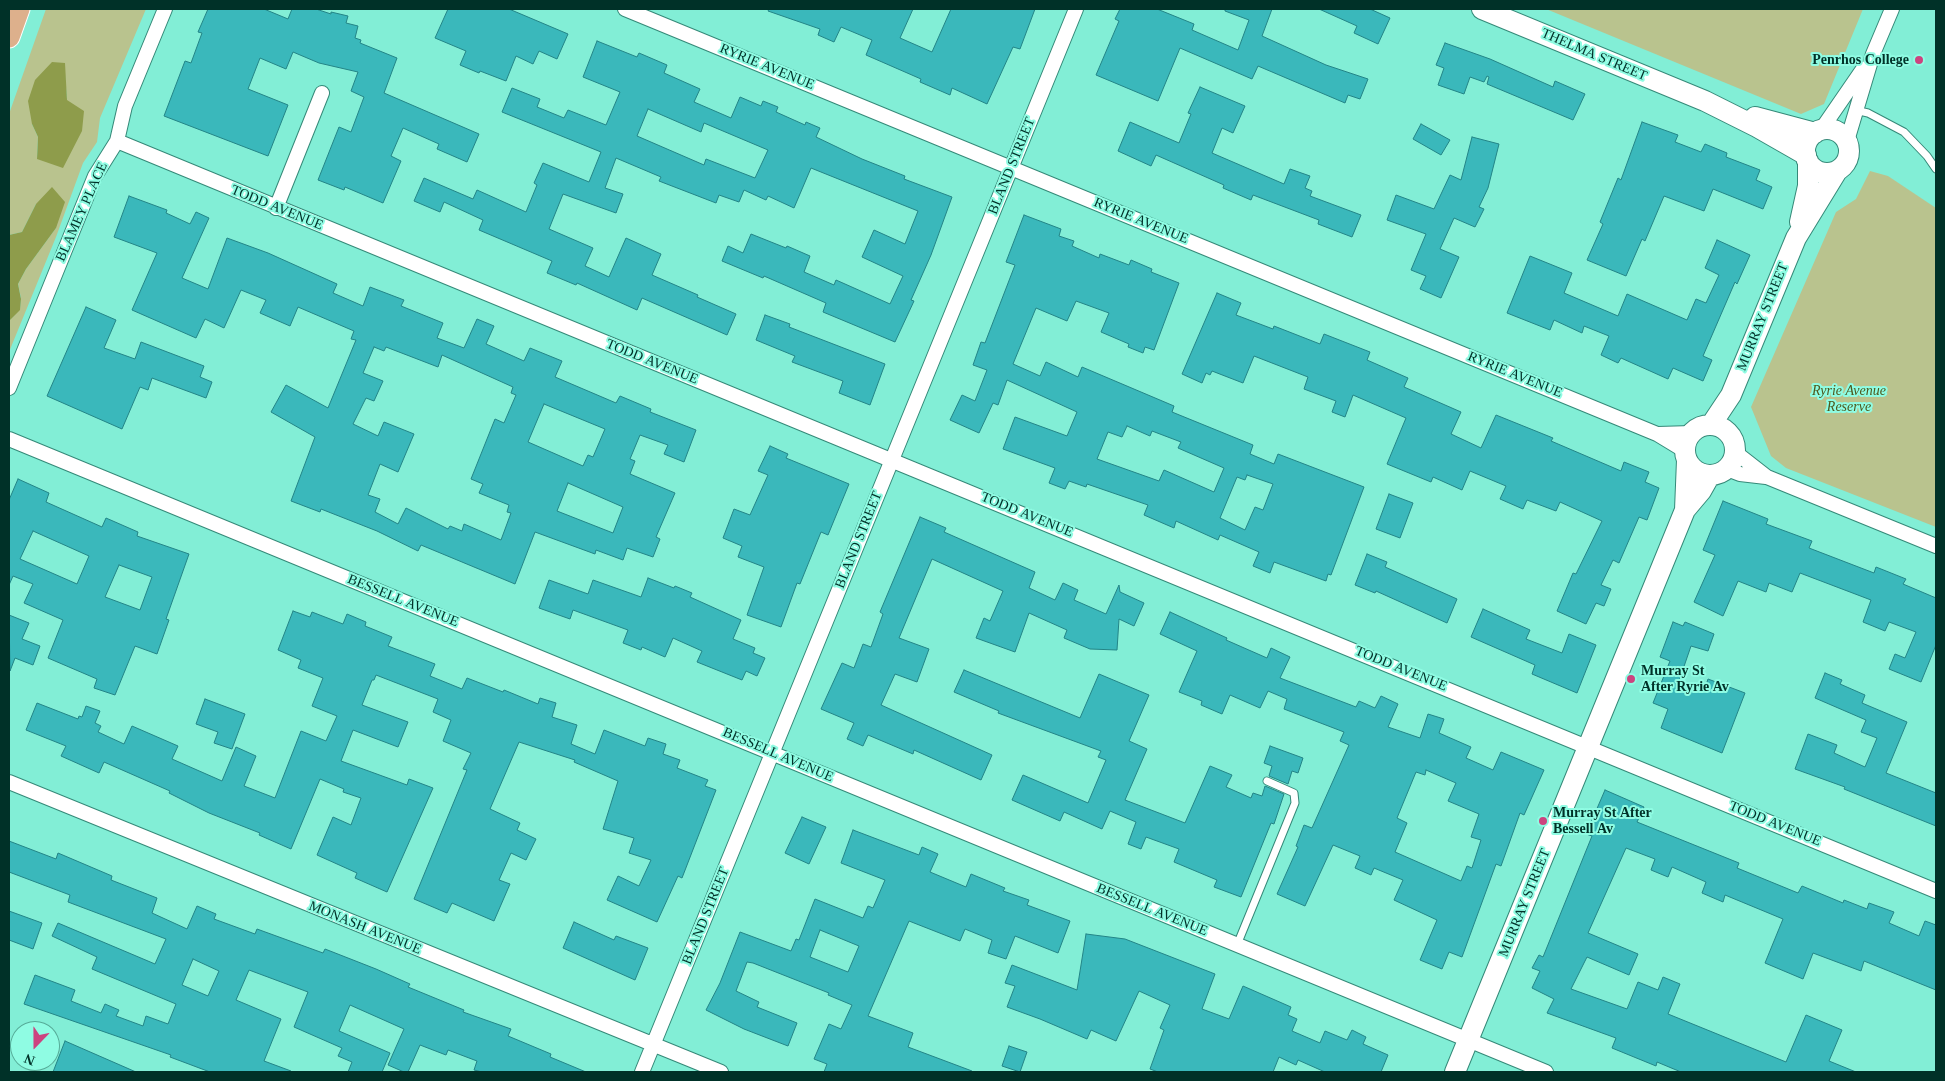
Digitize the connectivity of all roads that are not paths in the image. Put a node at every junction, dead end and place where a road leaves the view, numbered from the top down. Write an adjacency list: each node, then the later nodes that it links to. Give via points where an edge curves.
1 (19, 9): 7 (main road)
2 (165, 9): 13 (street, BLAMEY PLACE, via 125,106)
3 (625, 9): 16 (street, RYRIE AVENUE)
4 (1076, 9): 16 (street, BLAND STREET)
5 (1482, 9): 10 (main road, THELMA STREET)
6 (1892, 9): 8 (street)
7 (9, 37)
8 (1873, 54): 11 (street); 12 (street)
9 (322, 93): 19 (street)
10 (1705, 101): 12 (main road, THELMA STREET, via 1778,124); 15 (main road, THELMA STREET, via 1757,127)
11 (1855, 110): 14 (street); 17 (lane, via 1868,113 1904,132)
12 (1818, 132): 14 (main road, via 1835,131); 15 (main road, via 1807,143)
13 (117, 141): 19 (street, TODD AVENUE); 21 (street, BLAMEY PLACE, via 95,176)
14 (1846, 141): 18 (main road, via 1849,147 1847,161)
15 (1807, 158): 18 (main road, via 1812,167 1824,173); 20 (main road, MURRAY STREET, via 1808,186)
16 (1012, 167): 25 (street, RYRIE AVENUE); 28 (street, BLAND STREET)
17 (1936, 169)
18 (1837, 171): 20 (main road, MURRAY STREET)
19 (276, 208): 28 (street, TODD AVENUE)
20 (1796, 238): 22 (main road, MURRAY STREET)
21 (9, 388)
22 (1731, 395): 23 (main road, MURRAY STREET); 24 (main road, MURRAY STREET)
23 (1711, 425): 24 (main road); 27 (main road, via 1701,427)
24 (1729, 433): 29 (main road, via 1734,442)
25 (1657, 434): 27 (street, RYRIE AVENUE); 27 (street, RYRIE AVENUE)
26 (9, 439): 33 (street, BESSELL AVENUE)
27 (1688, 448): 29 (main road, via 1693,468 1701,474); 30 (main road, MURRAY STREET)
28 (892, 460): 32 (street, TODD AVENUE); 33 (street, BLAND STREET)
29 (1724, 465): 30 (main road, MURRAY STREET); 31 (street, via 1767,477)
30 (1685, 510): 32 (main road, MURRAY STREET)
31 (1936, 546)
32 (1590, 746): 36 (street, TODD AVENUE); 38 (main road, MURRAY STREET)
33 (773, 753): 37 (street, BESSELL AVENUE); 39 (street, BLAND STREET)
34 (1268, 780): 37 (lane, via 1294,793 1295,803)
35 (9, 782): 39 (street, MONASH AVENUE)
36 (1936, 891)
37 (1237, 945): 38 (street, BESSELL AVENUE)
38 (1468, 1041): 42 (main road, MURRAY STREET); 43 (street, BESSELL AVENUE)
39 (654, 1044): 40 (street, BLAND STREET); 41 (street, MONASH AVENUE)
40 (642, 1072)
41 (721, 1072)
42 (1455, 1072)
43 (1546, 1072)

